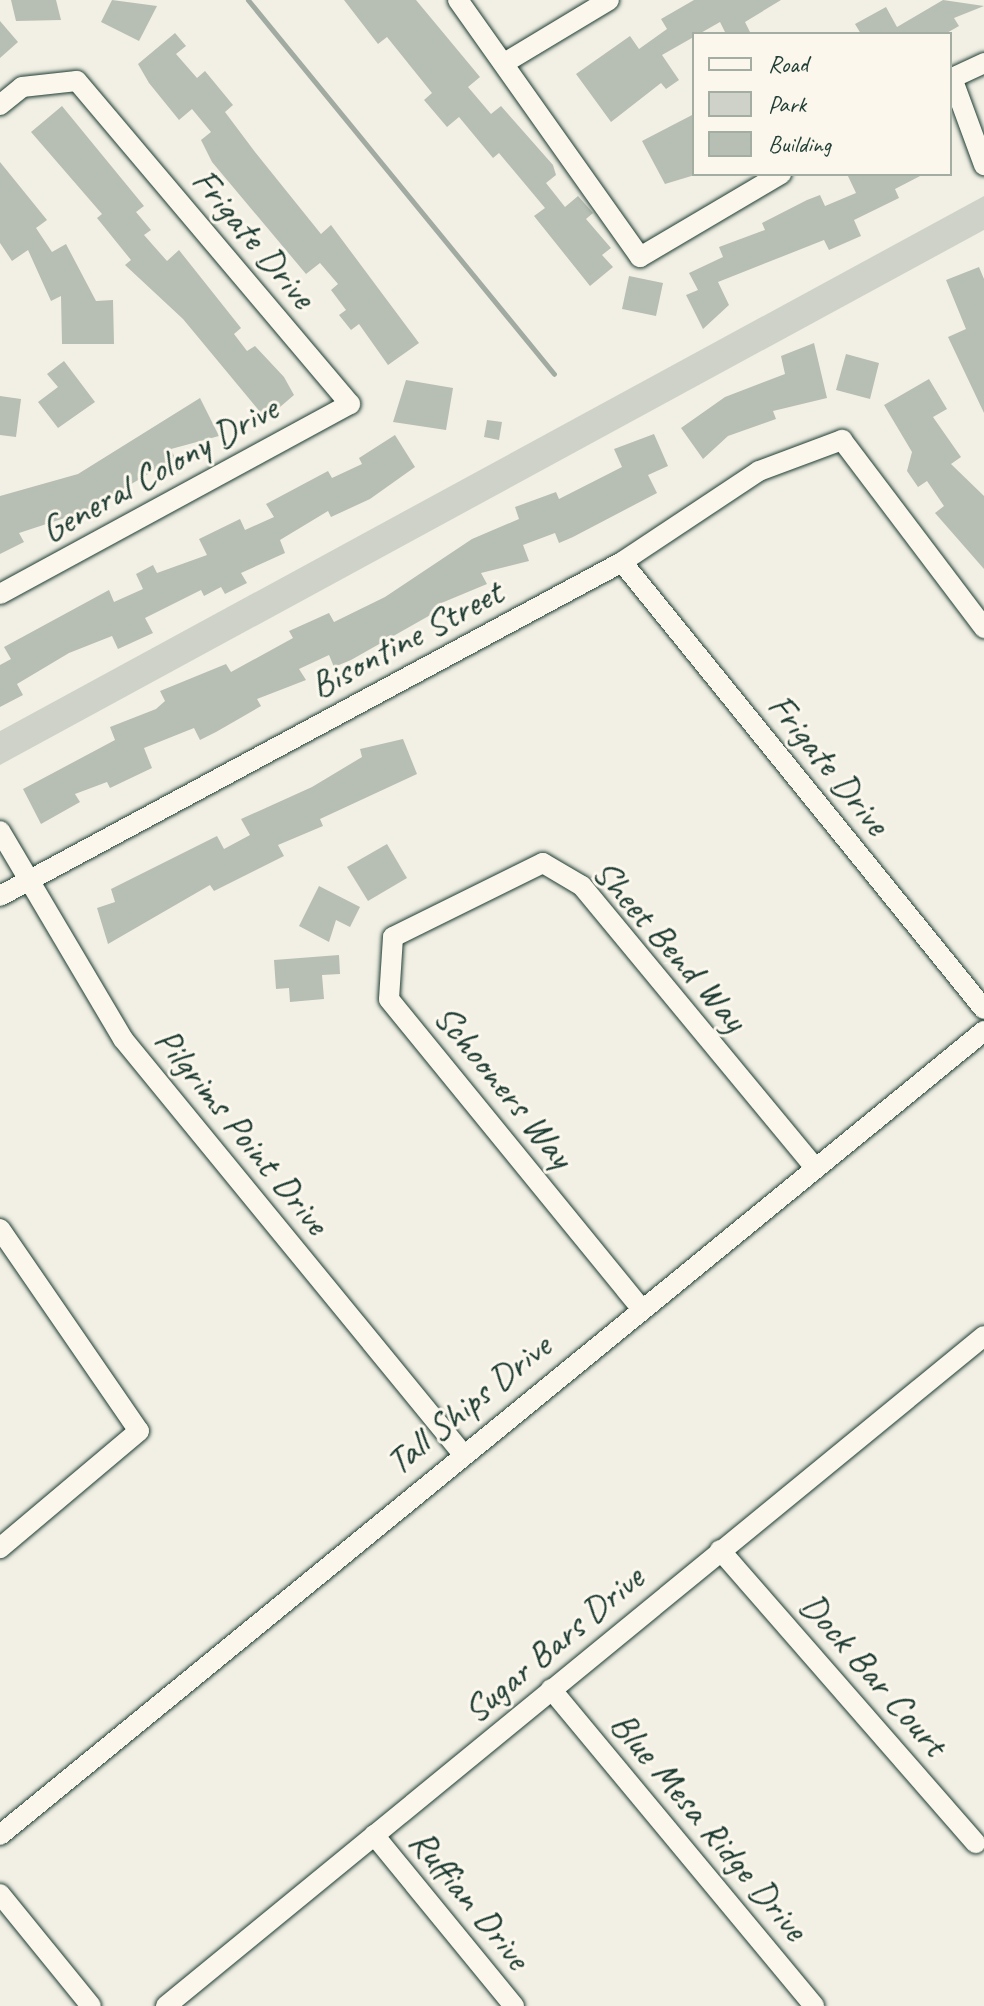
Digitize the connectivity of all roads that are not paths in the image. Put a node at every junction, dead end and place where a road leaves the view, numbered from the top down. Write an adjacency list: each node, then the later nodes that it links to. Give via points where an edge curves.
1 (458, 0): 3 (street)
2 (609, 0): 3 (street)
3 (506, 62): 9 (street, via 640,257)
4 (984, 63): 5 (street)
5 (952, 79)
6 (952, 82): 8 (street)
7 (0, 105): 10 (street, Frigate Drive, via 22,87 77,81)
8 (984, 165)
9 (778, 176)
10 (350, 404): 12 (street, General Colony Drive)
11 (622, 562): 13 (street, Bisontine Street, via 759,471 842,440); 15 (street, Bisontine Street); 18 (street, Frigate Drive)
12 (0, 594)
13 (984, 627)
14 (0, 831): 15 (street, Pilgrims Point Drive)
15 (27, 881): 16 (street, Bisontine Street); 24 (street, Pilgrims Point Drive, via 123,1039)
16 (0, 896)
17 (442, 913): 20 (street, Sheet Bend Way, via 543,863 582,886); 22 (street, Schooners Way, via 393,937 389,999)
18 (984, 1009)
19 (984, 1031): 20 (street, Tall Ships Drive)
20 (813, 1165): 22 (street, Tall Ships Drive)
21 (0, 1229): 25 (street, via 139,1431)
22 (640, 1307): 24 (street, Tall Ships Drive)
23 (984, 1336): 26 (street, Sugar Bars Drive)
24 (462, 1453): 28 (street, Tall Ships Drive)
25 (0, 1548)
26 (720, 1550): 27 (street, Sugar Bars Drive); 30 (street, Dock Bar Court)
27 (551, 1689): 29 (street, Sugar Bars Drive); 35 (street, Blue Mesa Ridge Drive)
28 (0, 1835)
29 (374, 1835): 33 (street, Sugar Bars Drive); 34 (street, Ruffian Drive)
30 (976, 1843)
31 (0, 1894): 32 (street)
32 (91, 2006)
33 (166, 2006)
34 (514, 2006)
35 (814, 2006)

